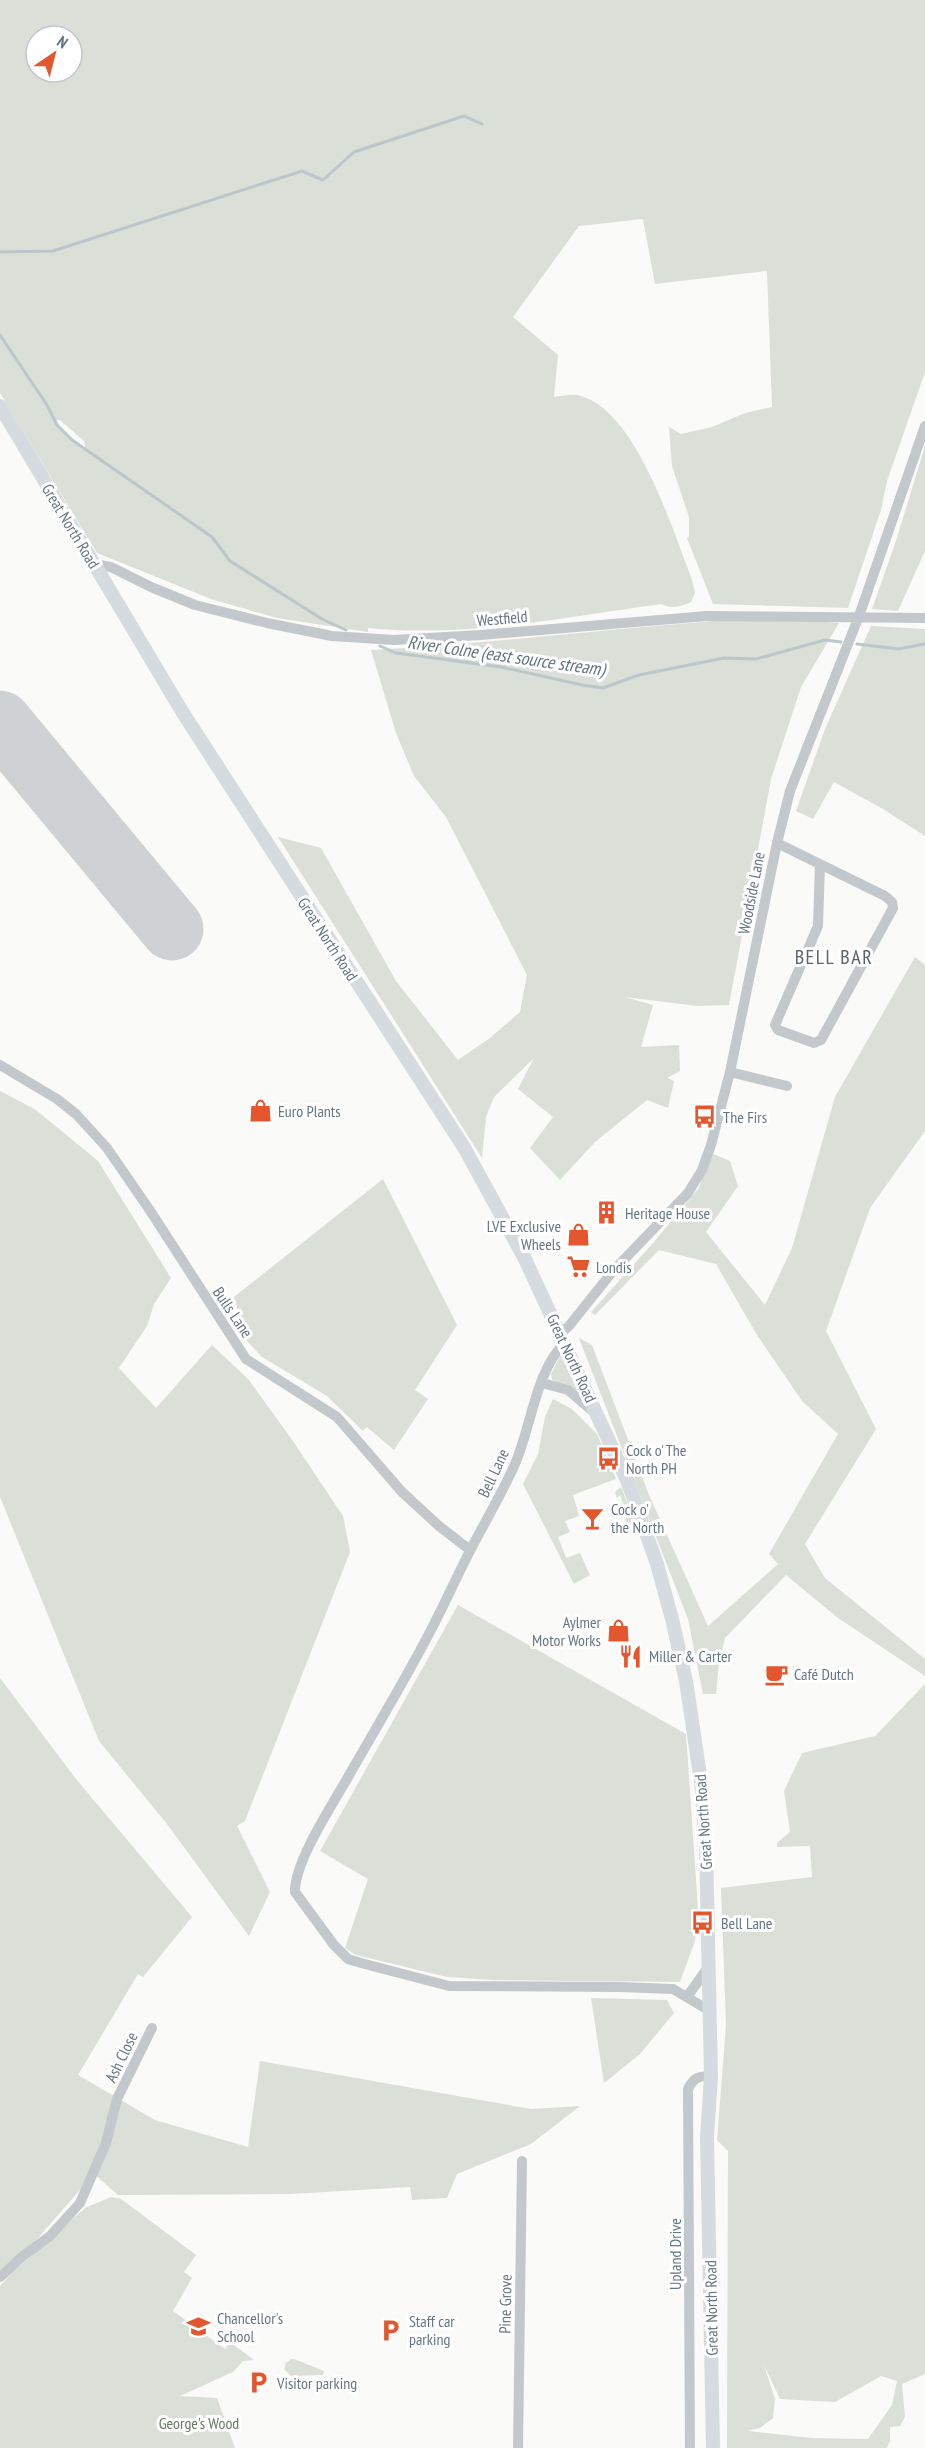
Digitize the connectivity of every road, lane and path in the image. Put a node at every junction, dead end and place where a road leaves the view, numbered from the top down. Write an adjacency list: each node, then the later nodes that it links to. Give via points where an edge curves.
1 (0, 406): 3 (main road, Great North Road)
2 (925, 426): 4 (street, Woodside Lane)
3 (93, 564): 4 (street, Westfield, via 111,567 195,604 332,636 394,640 707,615); 11 (main road, Great North Road, via 183,714 465,1149)
4 (859, 616): 5 (street, Westfield); 6 (street, Woodside Lane, via 790,791)
5 (925, 618)
6 (777, 843): 7 (street); 9 (street, Woodside Lane)
7 (820, 864): 7 (street, via 885,896 893,908 821,1040 814,1043 778,1030 775,1025 818,926)
8 (0, 1065): 14 (street, Bulls Lane, via 57,1099 107,1148 246,1359 338,1417 402,1492)
9 (730, 1072): 10 (street); 11 (street, Woodside Lane, via 711,1145 688,1193 613,1271)
10 (787, 1086)
11 (563, 1338): 12 (street, Bell Lane); 13 (main road, Great North Road)
12 (542, 1383): 13 (street, via 567,1390); 14 (street, Bell Lane, via 516,1461)
13 (599, 1416): 15 (main road, Great North Road, via 657,1564 686,1681 701,1782)
14 (470, 1550): 16 (street, Bell Lane, via 425,1641 323,1820 297,1872 295,1892 334,1945 348,1959 361,1963 449,1986 630,1987 673,1989)
15 (709, 1966): 16 (street); 17 (main road, Great North Road)
16 (687, 1997): 17 (street, Bell Lane)
17 (710, 2011): 19 (main road, Great North Road)
18 (152, 2028): 21 (street, Ash Close, via 117,2099 106,2143 80,2203 50,2235)
19 (711, 2076): 23 (street, Upland Drive, via 698,2076 688,2089); 24 (main road, Great North Road, via 707,2137)
20 (522, 2161): 22 (street, Pine Grove)
21 (0, 2277)
22 (518, 2448)
23 (690, 2448)
24 (713, 2448)

